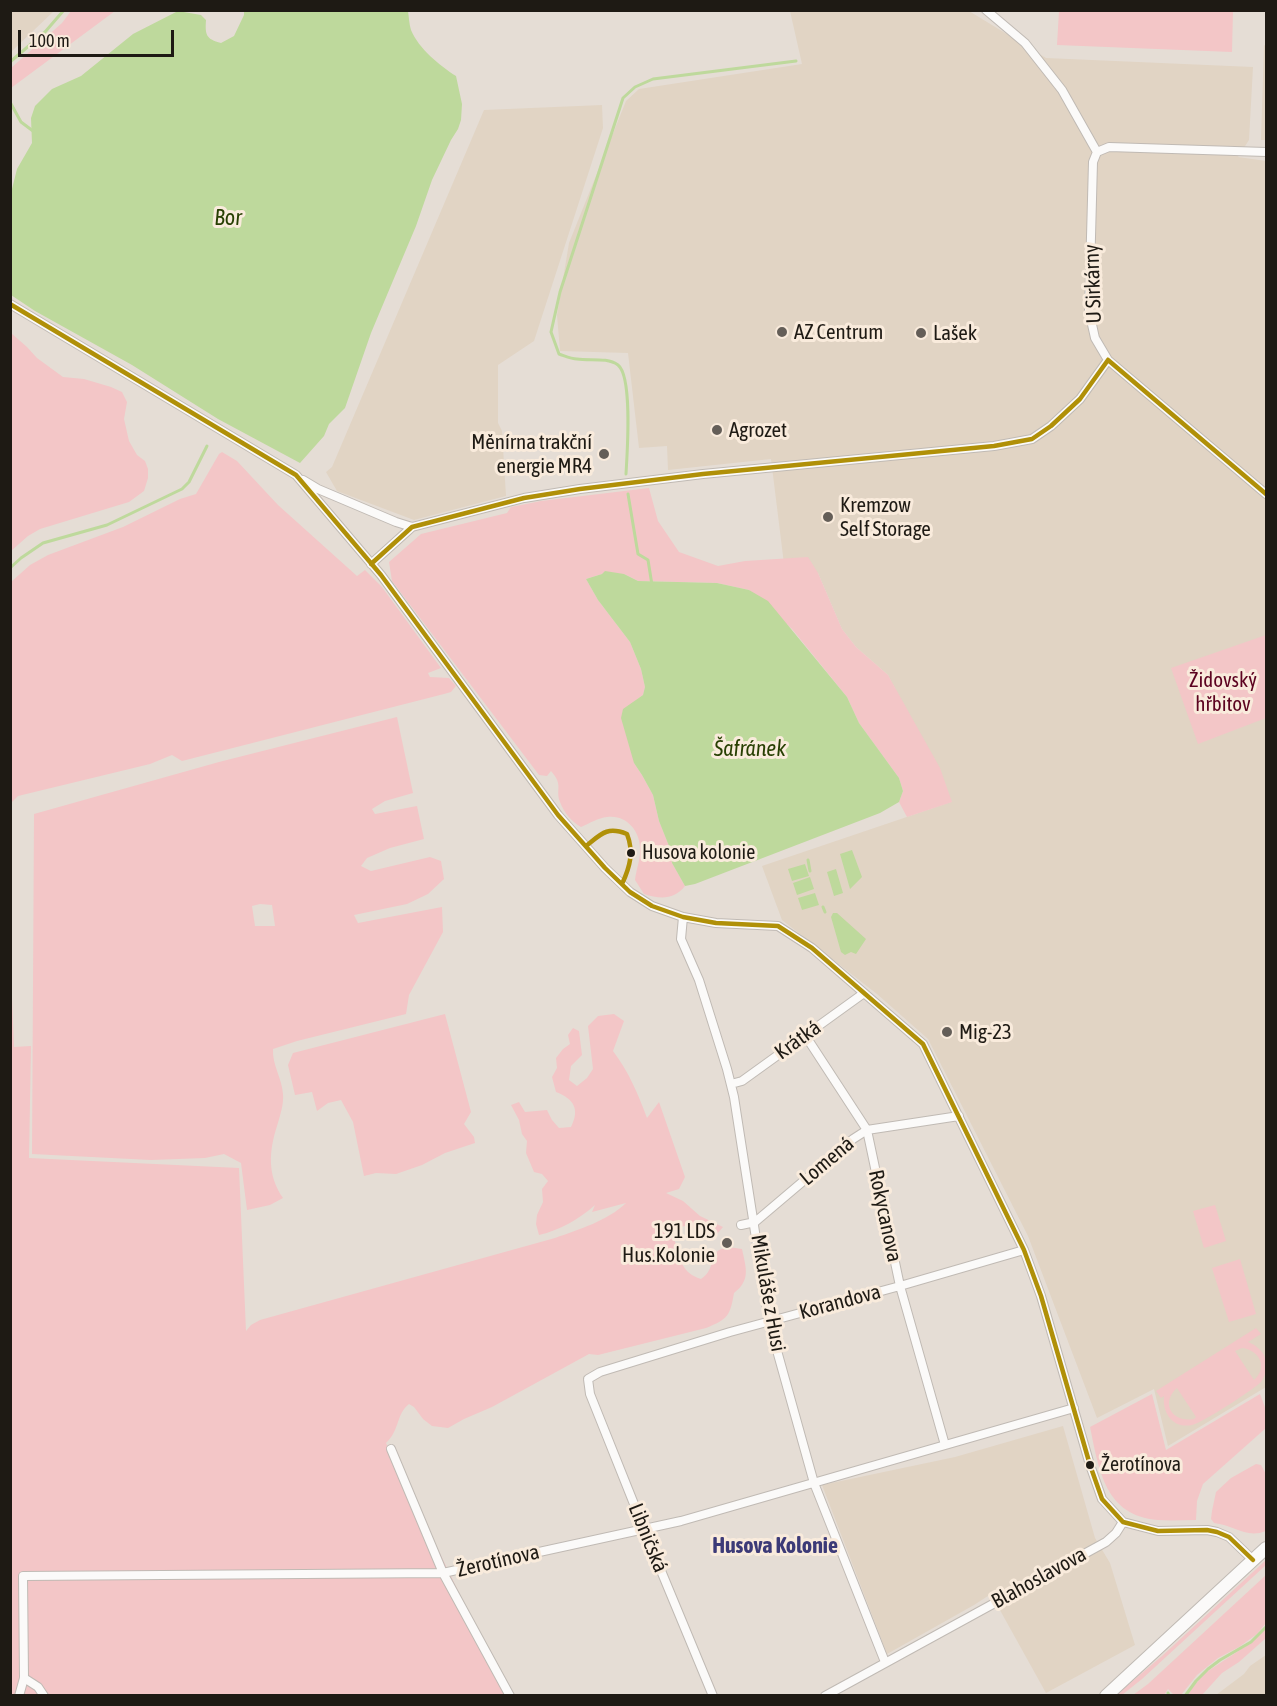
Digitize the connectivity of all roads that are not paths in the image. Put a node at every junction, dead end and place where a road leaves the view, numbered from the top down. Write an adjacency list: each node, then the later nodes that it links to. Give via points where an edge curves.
1 (986, 10): 2 (street, via 1025,43 1062,90)
2 (1097, 152): 3 (street, via 1109,147); 5 (street, U Sirkárny, via 1093,162 1089,311 1095,338)
3 (1266, 152)
4 (10, 304): 6 (street)
5 (1108, 360): 7 (street); 8 (street, via 1080,399 1032,440 580,489 524,498)
6 (296, 475): 8 (street, via 318,489); 9 (street)
7 (1266, 494)
8 (412, 526): 9 (street)
9 (372, 564): 10 (street, via 558,815 630,892 652,906)
10 (683, 917): 11 (street, via 778,926 812,948); 13 (street, Mikuláše z Husi, via 681,939 699,980)
11 (864, 993): 12 (street, Krátká); 14 (street, via 923,1044)
12 (805, 1035): 13 (street, Krátká, via 741,1081); 15 (street, Rokycanova)
13 (731, 1084): 16 (street, Mikuláše z Husi)
14 (959, 1116): 15 (street, Lomená); 18 (street)
15 (867, 1130): 16 (street, Lomená); 19 (street, Rokycanova)
16 (755, 1222): 17 (street, Lomená); 20 (street, Mikuláše z Husi)
17 (741, 1225)
18 (1024, 1250): 19 (street, Korandova); 22 (street)
19 (900, 1286): 20 (street, Korandova); 23 (street, Rokycanova)
20 (769, 1322): 21 (street, Korandova); 25 (street, Mikuláše z Husi)
21 (588, 1379): 27 (street, Libničská, via 590,1394)
22 (1074, 1408): 23 (street, Žerotínova); 26 (street, via 1102,1499)
23 (945, 1445): 25 (street, Žerotínova)
24 (391, 1449): 30 (street)
25 (814, 1483): 27 (street, Žerotínova); 31 (street, Mikuláše z Husi)
26 (1123, 1522): 29 (street, via 1158,1531 1217,1532 1229,1537); 31 (street, Blahoslavova, via 1106,1542)
27 (644, 1528): 30 (street, Žerotínova); 36 (street, Libničská)
28 (1266, 1548): 29 (main road)
29 (1253, 1560): 38 (main road)
30 (443, 1573): 32 (street, Žerotínova, via 23,1576); 35 (street)
31 (885, 1662): 37 (street, Blahoslavova)
32 (24, 1678): 33 (street, Žerotínova); 34 (street)
33 (19, 1695)
34 (44, 1695)
35 (510, 1695)
36 (713, 1695)
37 (825, 1695)
38 (1106, 1695)

